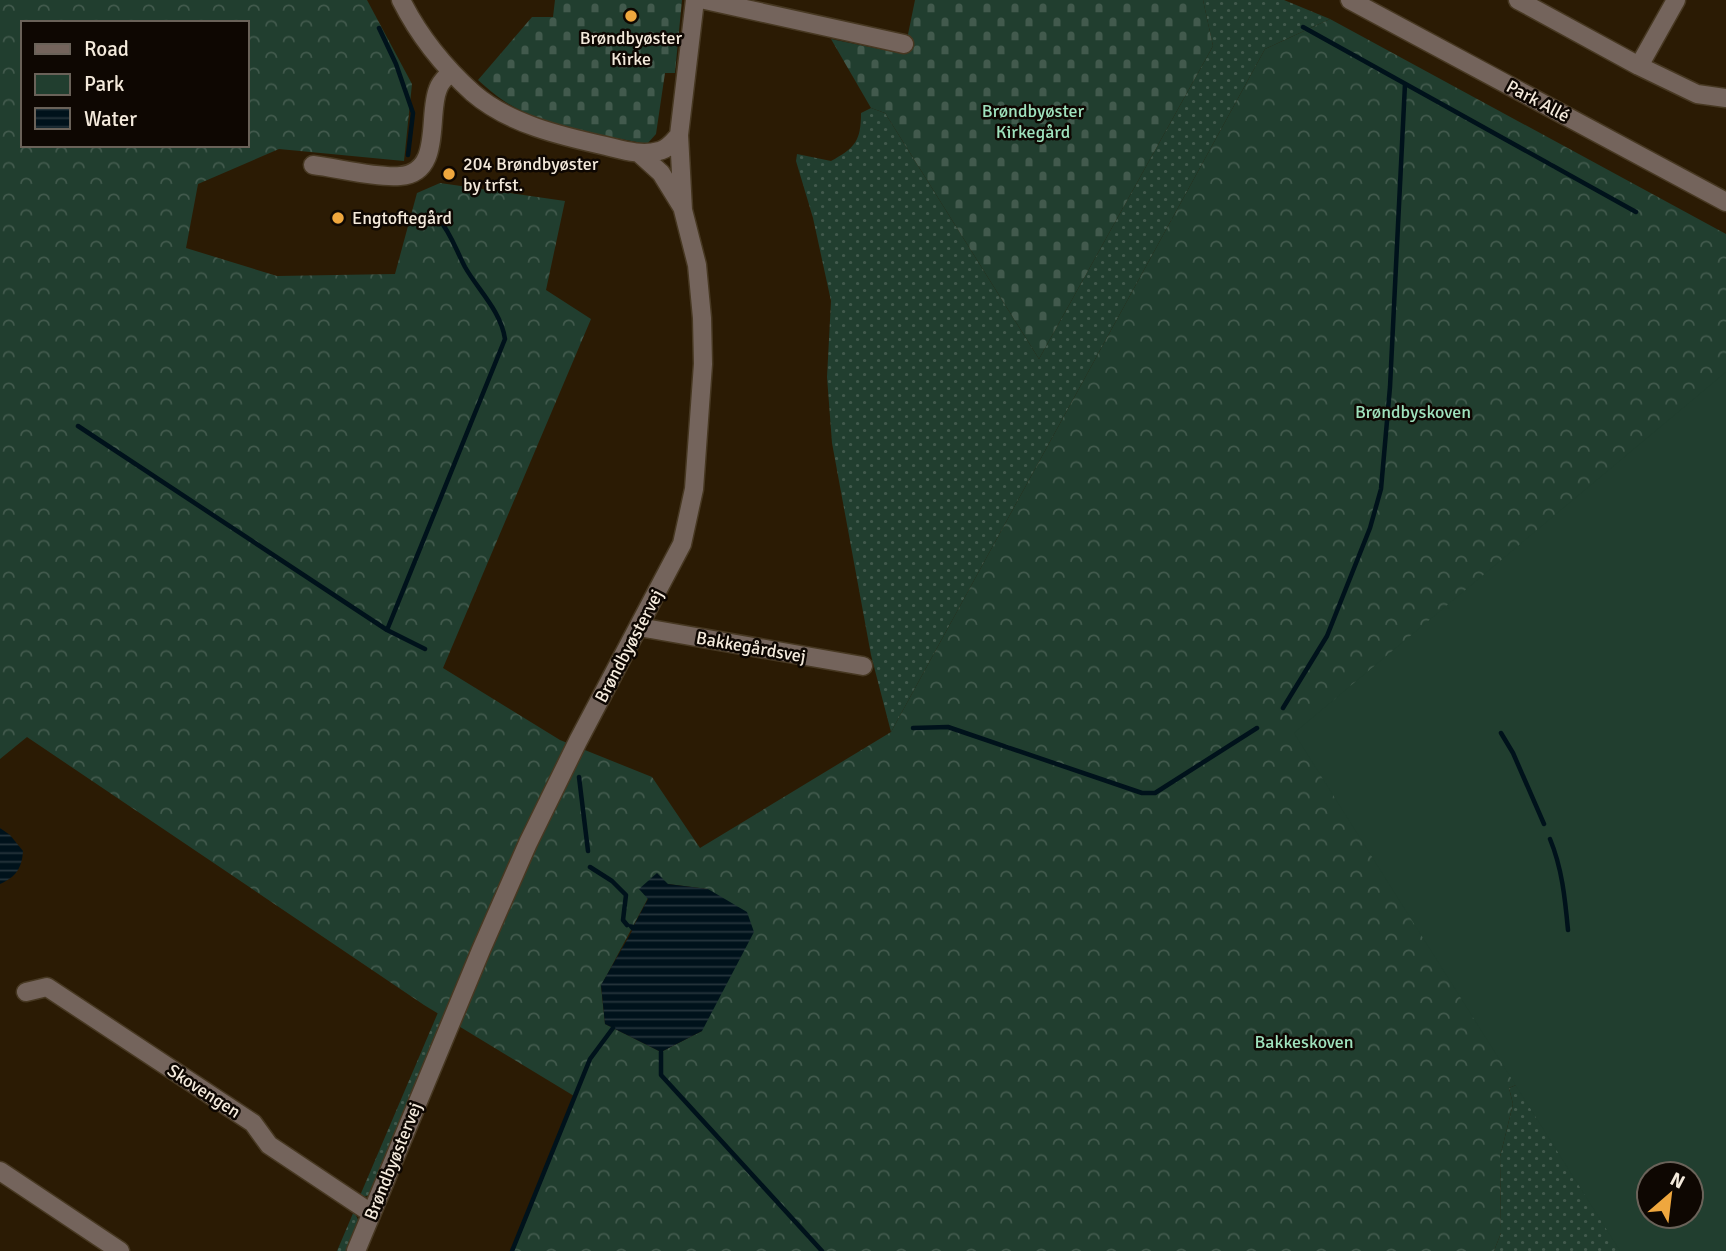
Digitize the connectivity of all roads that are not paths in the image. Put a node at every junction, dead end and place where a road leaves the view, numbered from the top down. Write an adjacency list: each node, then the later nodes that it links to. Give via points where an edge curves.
1 (401, 0): 9 (street, via 416,29)
2 (695, 0): 11 (street, Brøndbyøstervej)
3 (705, 0): 7 (street)
4 (1350, 0): 14 (street, Park Allé)
5 (1518, 0): 8 (street)
6 (1676, 0): 8 (street)
7 (904, 44)
8 (1639, 66): 10 (street, via 1697,94)
9 (451, 72): 12 (street, via 493,108 519,120 560,136); 13 (street, via 436,95 430,151 412,174 397,177)
10 (1726, 98)
11 (679, 135): 12 (street, via 669,147); 15 (street, Brøndbyøstervej)
12 (640, 154): 15 (street, via 661,173)
13 (313, 164)
14 (1726, 202)
15 (683, 210): 16 (street, Brøndbyøstervej, via 697,265 702,318 694,489 682,544)
16 (639, 627): 17 (street, Bakkegårdsvej); 20 (street, Brøndbyøstervej, via 528,844)
17 (863, 666)
18 (26, 992): 20 (street, Skovengen, via 47,987 254,1124 269,1145)
19 (0, 1171): 21 (street)
20 (371, 1213): 22 (street, Brøndbyøstervej)
21 (120, 1251)
22 (356, 1251)

